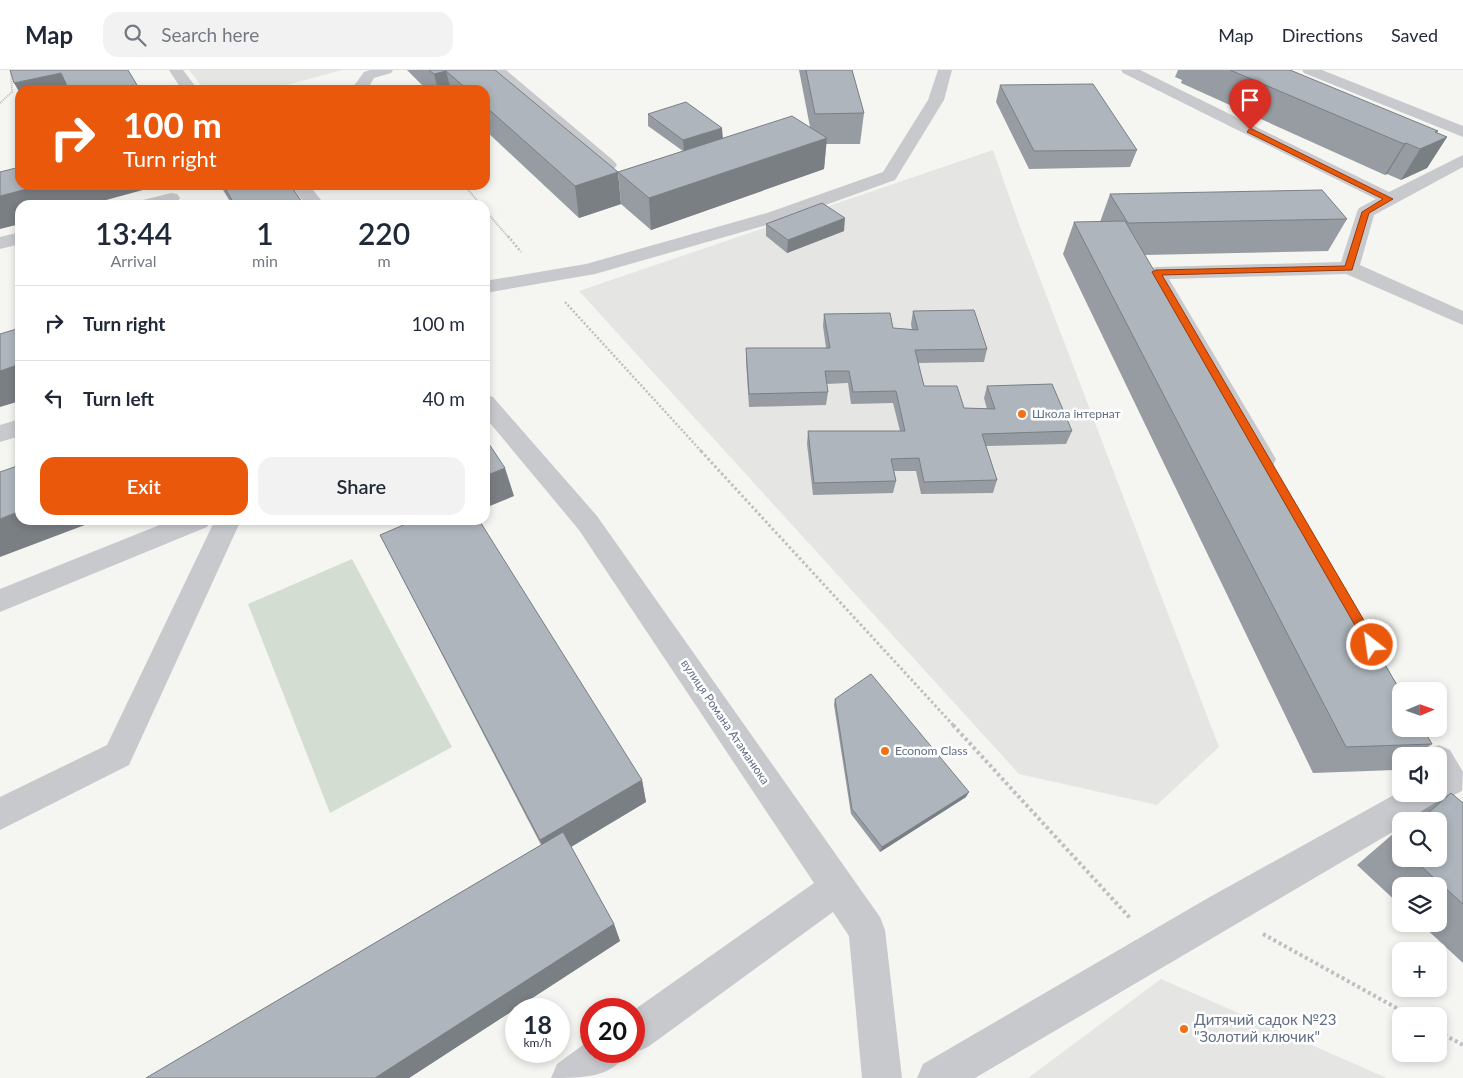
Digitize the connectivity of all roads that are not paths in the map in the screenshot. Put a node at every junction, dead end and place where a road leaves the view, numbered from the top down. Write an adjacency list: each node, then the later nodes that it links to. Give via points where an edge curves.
1 (176, 70): 8 (street)
2 (386, 70): 7 (street)
3 (497, 70): 12 (street)
4 (945, 70): 21 (street, via 936,100 889,176 774,217 588,270)
5 (1128, 70): 15 (street)
6 (1309, 70): 10 (street)
7 (367, 73): 9 (street)
8 (186, 85)
9 (361, 85)
10 (1463, 132)
11 (1463, 160): 15 (street)
12 (624, 178)
13 (303, 190): 17 (street)
14 (171, 198): 16 (street)
15 (1389, 199): 20 (street, via 1366,212)
16 (164, 200)
17 (312, 200)
18 (15, 239): 19 (street)
19 (0, 243)
20 (1349, 268): 22 (street); 26 (street, via 1156,272)
21 (490, 286)
22 (1463, 319)
23 (490, 408): 32 (street, вулиця Романа Атаманюка, via 588,524)
24 (15, 429): 25 (street)
25 (0, 434)
26 (1276, 480)
27 (186, 525): 29 (street)
28 (226, 525): 31 (street, via 118,755)
29 (0, 601)
30 (1413, 802): 37 (street)
31 (0, 814)
32 (838, 887): 33 (street); 36 (street, вулиця Романа Атаманюка, via 867,930)
33 (645, 1025)
34 (592, 1063): 35 (street)
35 (571, 1078)
36 (882, 1078)
37 (937, 1078)

